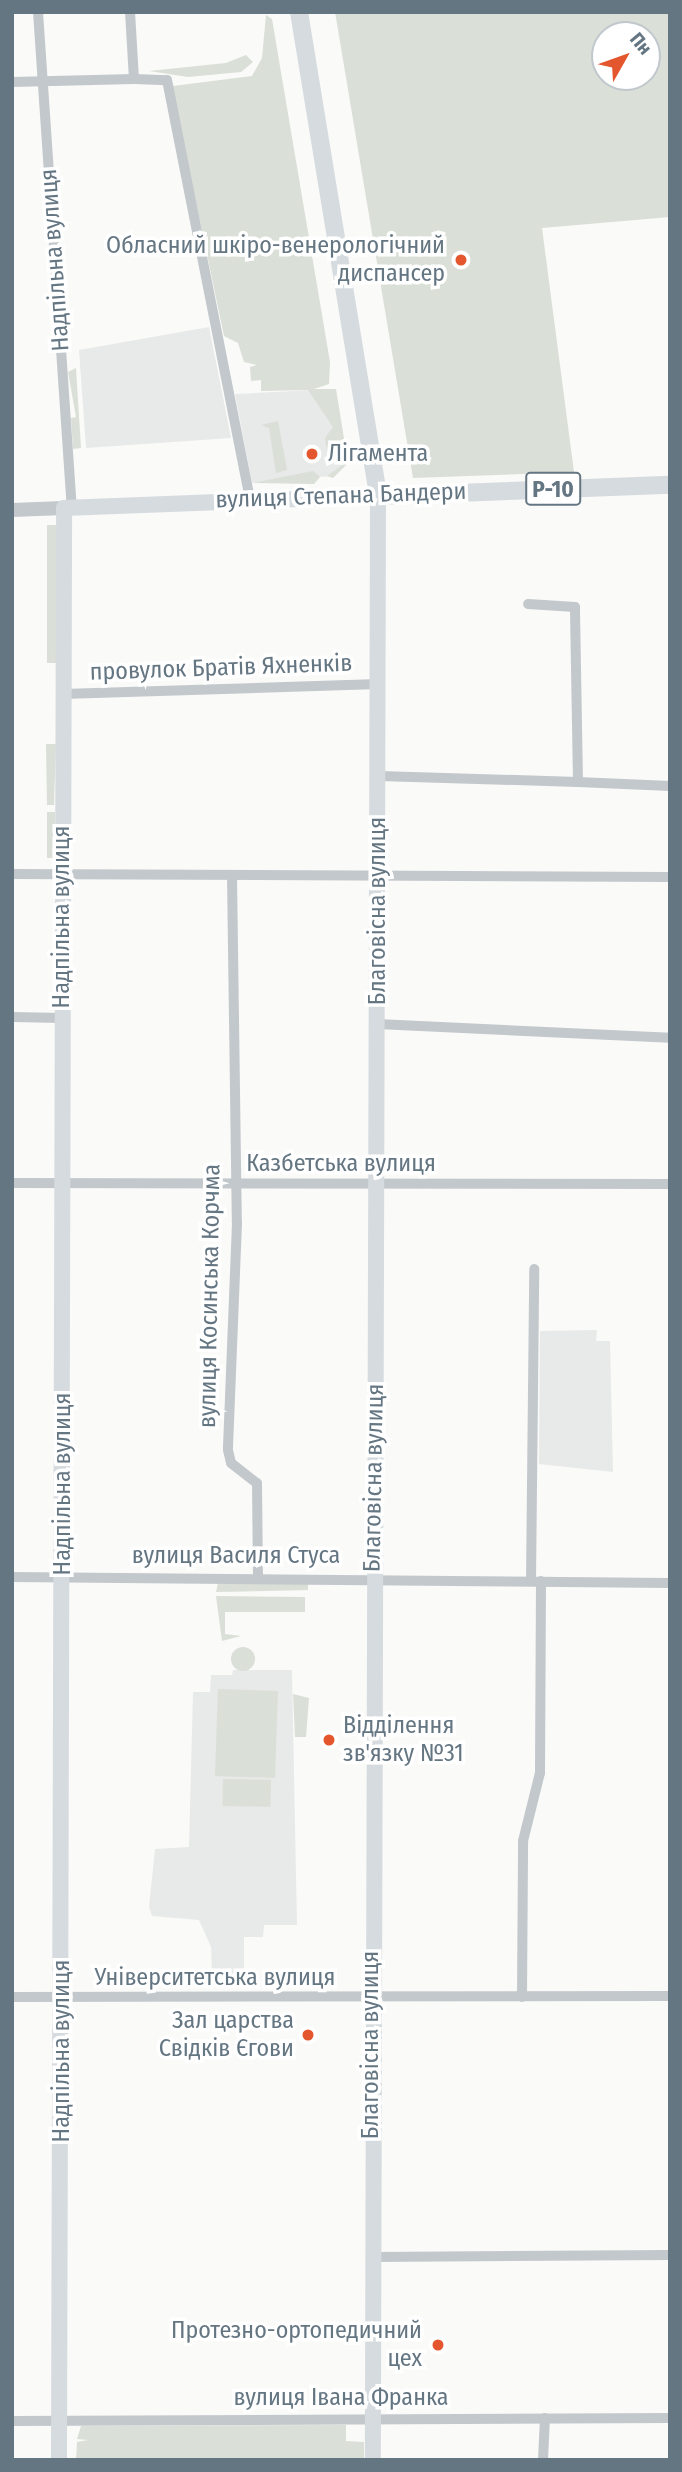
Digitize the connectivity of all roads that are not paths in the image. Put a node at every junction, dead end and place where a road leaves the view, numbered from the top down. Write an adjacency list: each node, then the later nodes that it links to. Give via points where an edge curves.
1 (38, 12): 5 (street, Надпільна вулиця)
2 (130, 12): 4 (street)
3 (299, 12): 8 (main road)
4 (134, 79): 5 (street); 9 (street, via 167,80)
5 (42, 81): 6 (street); 10 (street, Надпільна вулиця)
6 (12, 82)
7 (670, 485): 8 (main road, вулиця Степана Бандери / Р-10)
8 (378, 496): 9 (main road, вулиця Степана Бандери); 13 (main road, Благовісна вулиця)
9 (250, 499): 10 (main road, вулиця Степана Бандери)
10 (68, 508): 11 (street, вулиця Степана Бандери); 14 (main road, Надпільна вулиця)
11 (12, 510)
12 (528, 604): 16 (street, via 575,607)
13 (379, 684): 14 (street, провулок Братів Яхненків); 15 (main road, Благовісна вулиця)
14 (63, 694): 19 (main road, Надпільна вулиця)
15 (379, 776): 16 (street); 21 (main road, Благовісна вулиця)
16 (578, 782): 17 (street)
17 (670, 786)
18 (12, 874): 19 (street)
19 (62, 874): 20 (street); 24 (main road, Надпільна вулиця)
20 (232, 876): 21 (street); 31 (street, вулиця Косинська Корчма)
21 (377, 876): 22 (street); 25 (main road, Благовісна вулиця)
22 (670, 877)
23 (12, 1017): 24 (street)
24 (62, 1018): 28 (main road, Надпільна вулиця)
25 (377, 1024): 26 (street); 30 (main road, Благовісна вулиця)
26 (670, 1038)
27 (12, 1183): 28 (street, Казбетська вулиця)
28 (64, 1183): 31 (street, Казбетська вулиця); 33 (main road, Надпільна вулиця)
29 (670, 1184): 30 (street, Казбетська вулиця)
30 (377, 1185): 31 (street, Казбетська вулиця); 36 (main road, Благовісна вулиця)
31 (236, 1186): 34 (street, вулиця Косинська Корчма, via 228,1457 257,1483)
32 (534, 1269): 37 (street)
33 (63, 1576): 34 (street, вулиця Василя Стуса); 35 (street, вулиця Василя Стуса); 42 (main road, Надпільна вулиця)
34 (258, 1576): 36 (street, вулиця Василя Стуса)
35 (12, 1577)
36 (372, 1577): 37 (street, вулиця Василя Стуса); 43 (main road, Благовісна вулиця)
37 (536, 1581): 38 (street, вулиця Василя Стуса); 41 (street, via 540,1773 523,1841)
38 (670, 1583)
39 (670, 1996): 41 (street, Університетська вулиця)
40 (12, 1997): 42 (street, Університетська вулиця)
41 (522, 1997): 43 (street, Університетська вулиця)
42 (62, 1998): 43 (street, Університетська вулиця); 50 (main road, Надпільна вулиця)
43 (369, 1998): 45 (main road, Благовісна вулиця)
44 (670, 2255): 45 (street)
45 (372, 2257): 48 (main road, Благовісна вулиця)
46 (545, 2418): 47 (street, вулиця Івана Франка); 48 (street, вулиця Івана Франка); 53 (street)
47 (670, 2418)
48 (373, 2419): 50 (street, вулиця Івана Франка); 52 (main road, Благовісна вулиця)
49 (12, 2421): 50 (street, вулиця Івана Франка)
50 (59, 2421): 51 (main road, Надпільна вулиця)
51 (59, 2460)
52 (373, 2460)
53 (542, 2460)

